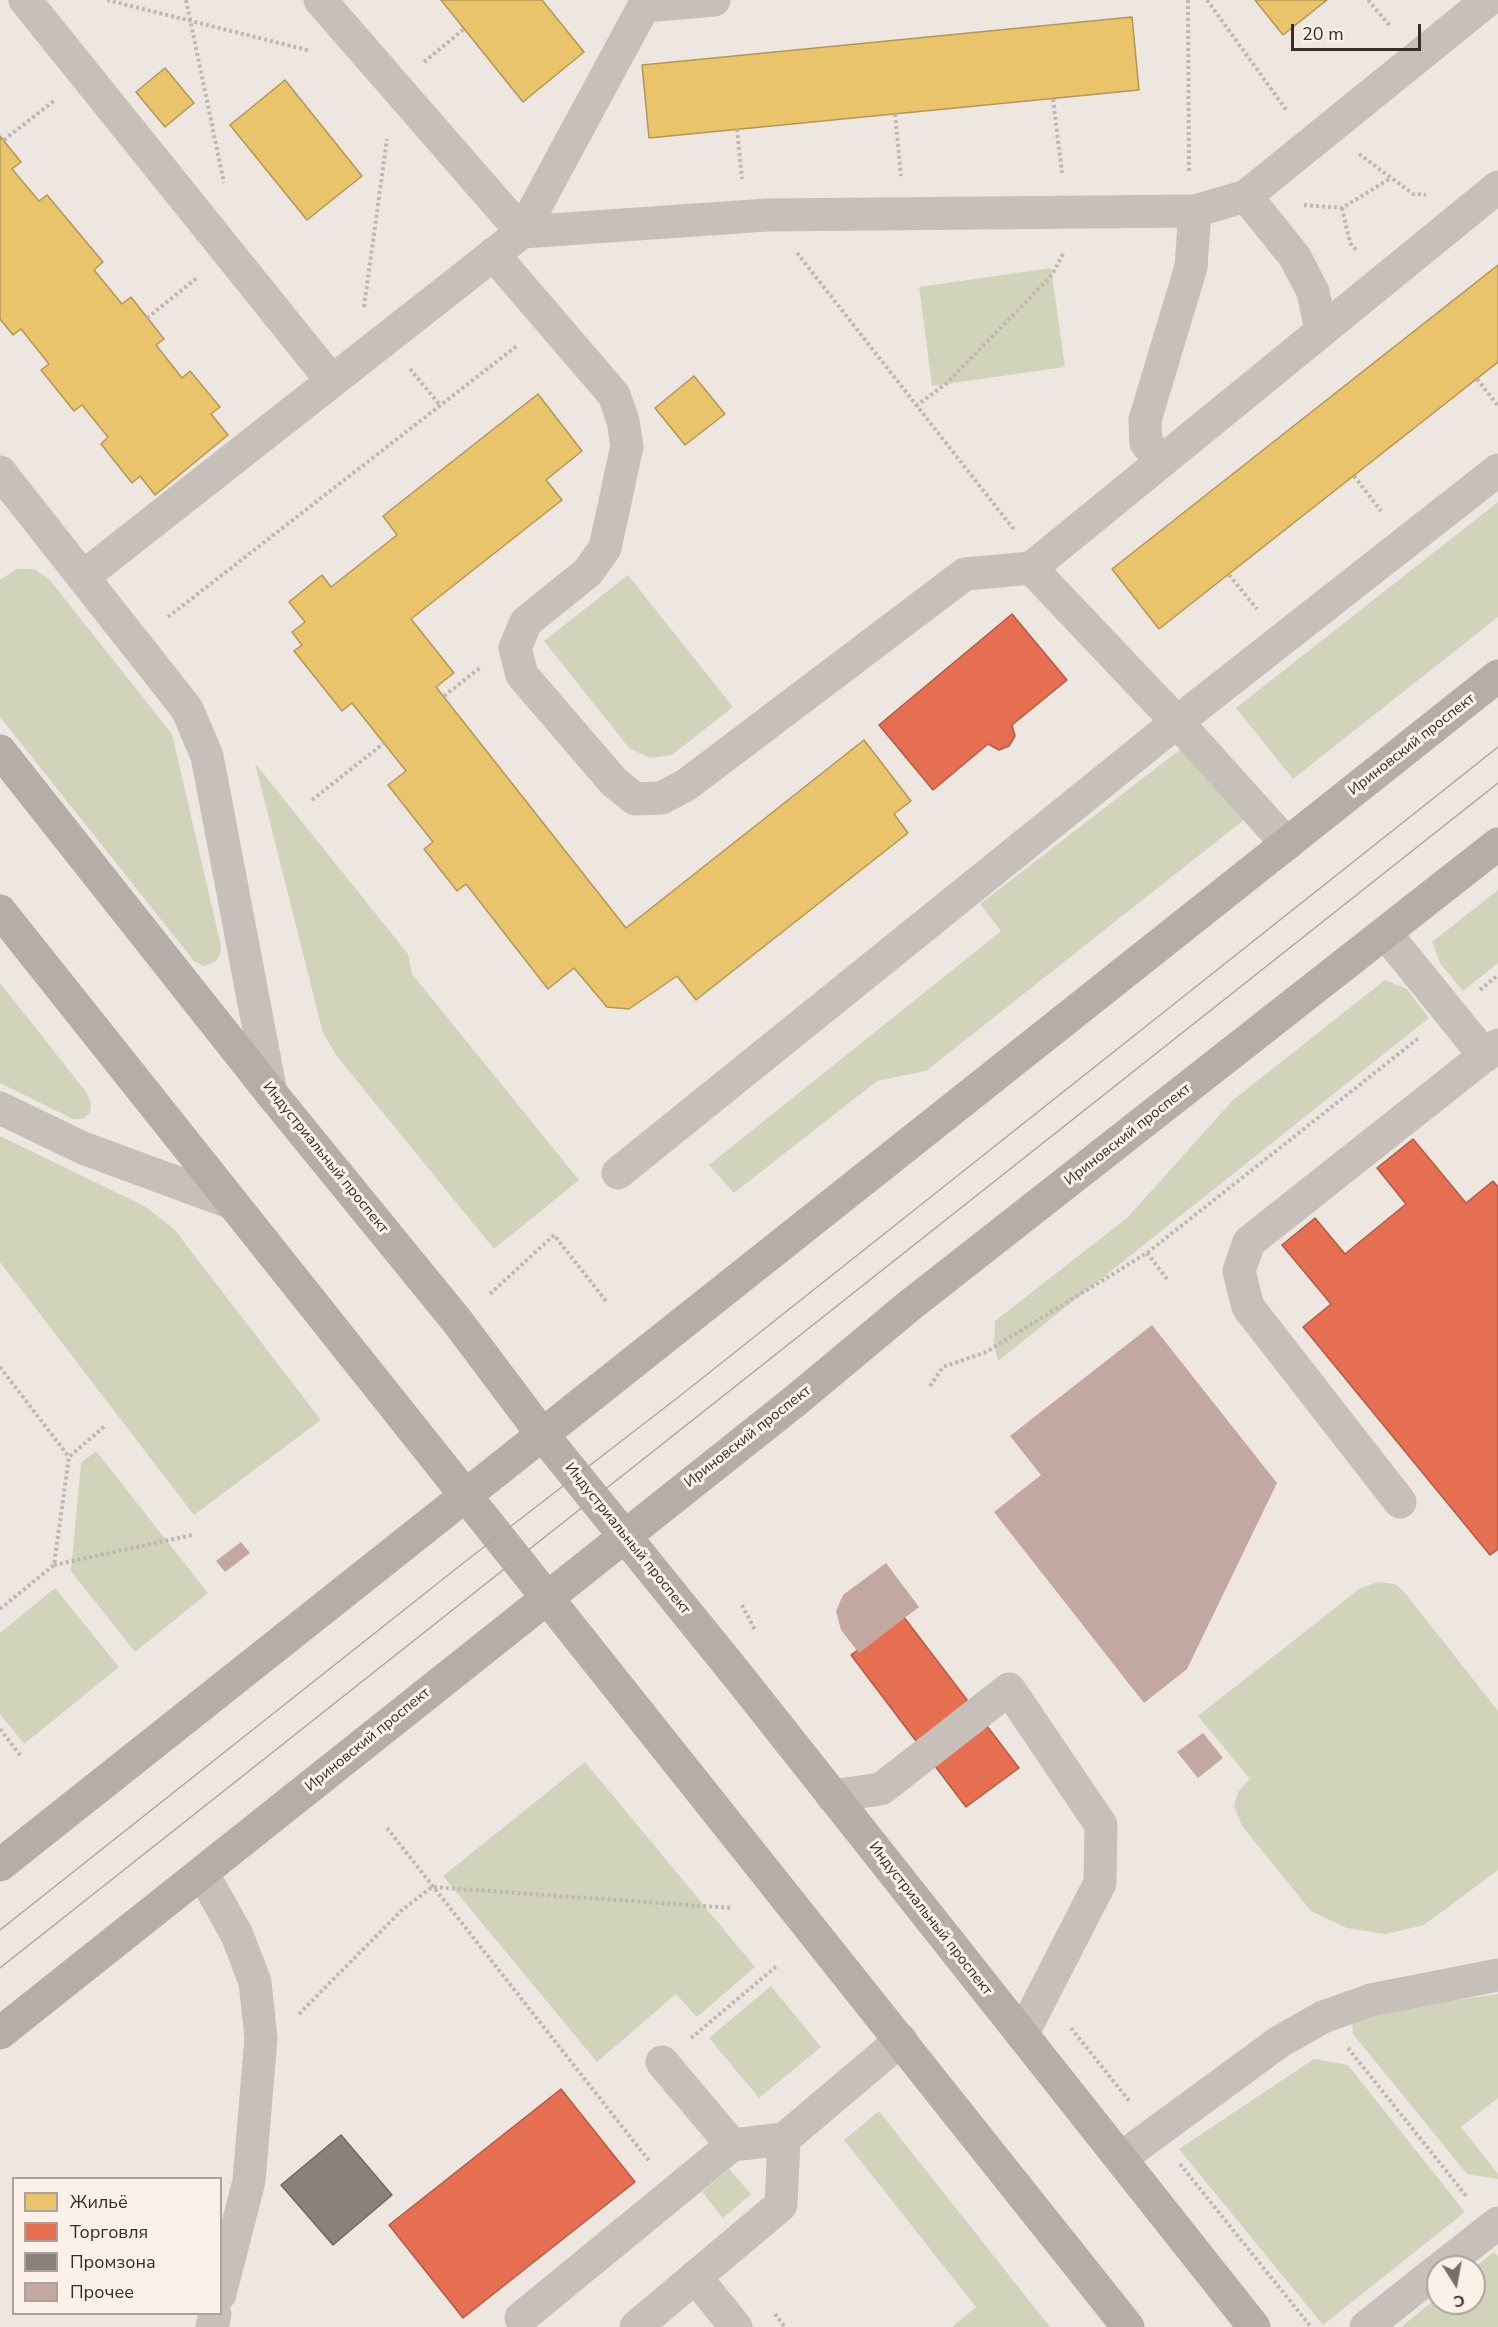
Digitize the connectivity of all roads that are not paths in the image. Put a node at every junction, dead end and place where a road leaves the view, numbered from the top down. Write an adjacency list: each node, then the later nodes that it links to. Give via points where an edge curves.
1 (25, 0): 12 (street)
2 (320, 0): 9 (street)
3 (714, 0): 5 (street)
4 (1488, 0): 7 (street)
5 (642, 3): 9 (street)
6 (1498, 187): 11 (street)
7 (1246, 196): 8 (street); 11 (street, via 1295,257 1313,292)
8 (1195, 211): 9 (street, via 756,216); 13 (street, via 1191,267 1145,420 1146,443)
9 (522, 232): 10 (street)
10 (493, 254): 12 (street); 16 (street, via 614,395 623,421 627,446 605,548 588,572 526,622 515,648 522,675 614,782 635,799 661,798 686,785 965,574)
11 (1321, 330): 13 (street)
12 (331, 380): 17 (street)
13 (1160, 460): 16 (street)
14 (1498, 470): 19 (street)
15 (0, 472): 17 (street)
16 (1031, 568): 19 (street)
17 (84, 576): 26 (street, via 187,709 207,756)
18 (1498, 676): 21 (main road, Ириновский проспект)
19 (1177, 722): 21 (street); 28 (street)
20 (0, 751): 26 (main road, Индустриальный проспект)
21 (1287, 844): 30 (main road, Ириновский проспект)
22 (1498, 844): 24 (main road, Ириновский проспект)
23 (0, 911): 29 (main road)
24 (1386, 934): 25 (street, via 1450,1013); 33 (main road, Ириновский проспект, via 909,1306)
25 (1492, 1051): 32 (street, via 1249,1242 1239,1271 1248,1307)
26 (272, 1093): 30 (main road, Индустриальный проспект, via 458,1321)
27 (0, 1108): 29 (street, via 83,1148)
28 (618, 1173)
29 (232, 1203): 31 (main road)
30 (542, 1434): 31 (main road, Ириновский проспект); 33 (main road, Индустриальный проспект)
31 (467, 1494): 34 (main road); 36 (main road, Ириновский проспект)
32 (1400, 1502)
33 (623, 1536): 34 (main road, Ириновский проспект); 35 (main road, Индустриальный проспект)
34 (548, 1596): 37 (main road, Ириновский проспект); 41 (main road)
35 (832, 1796): 40 (main road, Индустриальный проспект); 40 (street, via 881,1789 1009,1689 1101,1825 1100,1883)
36 (1, 1864)
37 (203, 1874): 39 (main road, Ириновский проспект); 50 (street, via 237,1935 255,1982 261,2038 249,2181)
38 (1498, 1975): 45 (street, via 1371,2000 1323,2017 1279,2042)
39 (0, 2033)
40 (1022, 2035): 45 (main road, Индустриальный проспект)
41 (901, 2040): 43 (street); 54 (main road)
42 (662, 2062): 44 (street)
43 (784, 2139): 44 (street); 48 (street, via 781,2205)
44 (732, 2145): 51 (street)
45 (1121, 2158): 55 (main road, Индустриальный проспект)
46 (1486, 2214): 47 (street)
47 (1452, 2255)
48 (696, 2277): 52 (street); 53 (street)
49 (1426, 2280): 56 (street)
50 (222, 2286)
51 (521, 2318)
52 (636, 2327)
53 (736, 2327)
54 (1128, 2327)
55 (1254, 2327)
56 (1366, 2327)

